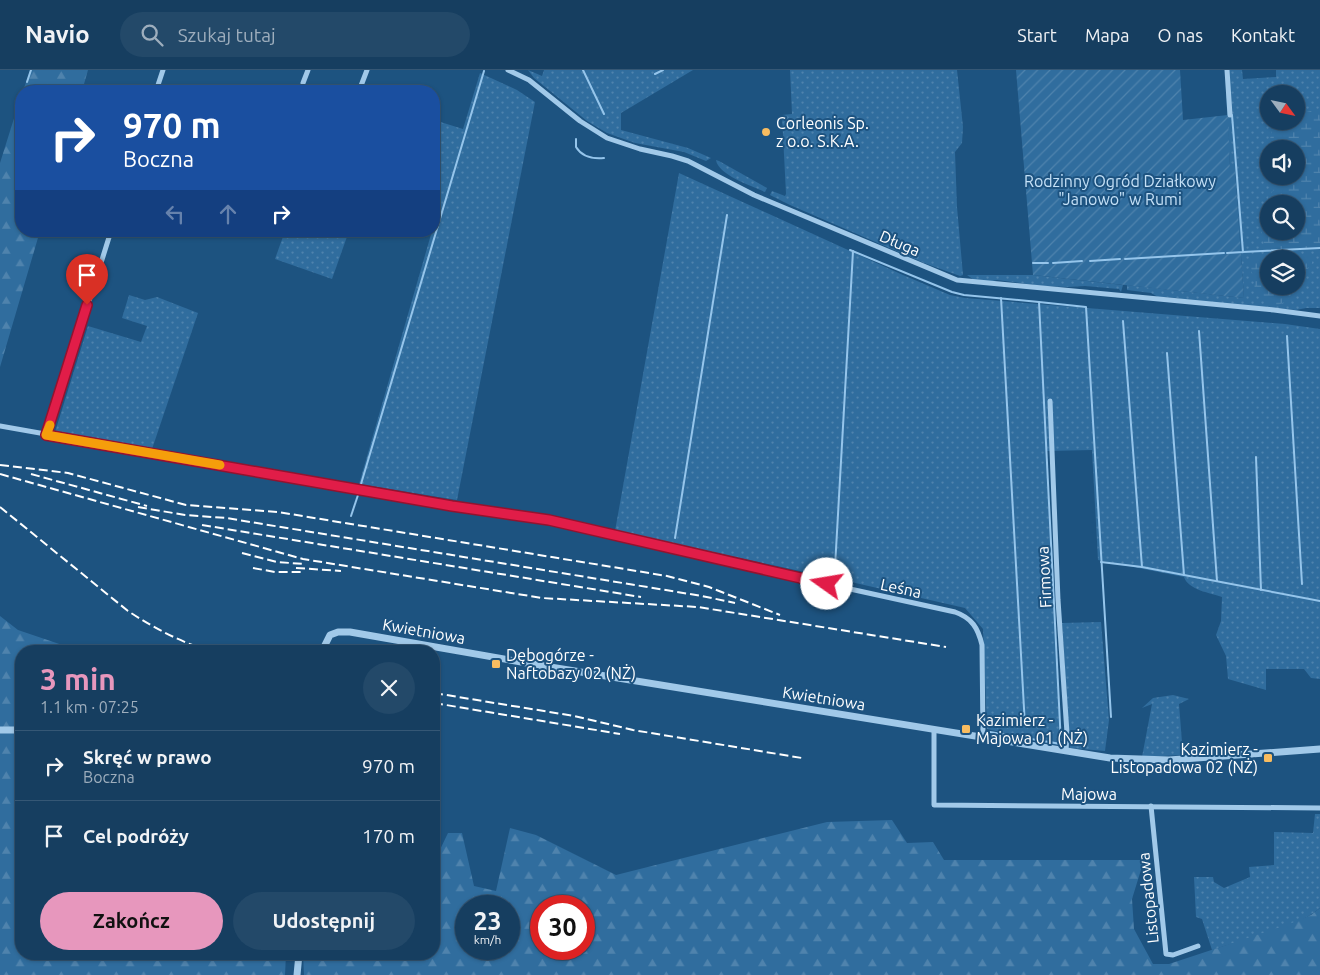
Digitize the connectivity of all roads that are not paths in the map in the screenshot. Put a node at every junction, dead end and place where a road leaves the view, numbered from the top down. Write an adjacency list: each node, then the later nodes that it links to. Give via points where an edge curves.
1 (163, 70): 7 (street)
2 (308, 70): 6 (street)
3 (367, 70): 8 (street)
4 (508, 70): 11 (street, Długa, via 529,80 580,122 607,138 688,161 754,195 957,280)
5 (1227, 70): 9 (street)
6 (304, 83)
7 (158, 85)
8 (361, 85)
9 (1230, 115)
10 (109, 237): 14 (street)
11 (1320, 316)
12 (1050, 401): 23 (street, Firmowa)
13 (0, 426): 14 (street, Leśna)
14 (46, 435): 21 (street, Leśna, via 549,520 955,612 975,625 982,645)
15 (326, 645): 16 (street, Kwietniowa, via 334,633 350,632)
16 (424, 645)
17 (440, 648): 18 (street, Kwietniowa)
18 (934, 729): 21 (street, Kwietniowa); 24 (street, Majowa, via 934,805)
19 (0, 730): 20 (street)
20 (15, 730)
21 (983, 737): 23 (street, Kwietniowa)
22 (1320, 749): 23 (street, Kwietniowa, via 1161,760 1110,758)
23 (1066, 751)
24 (1151, 806): 25 (street, Majowa); 26 (street, Listopadowa, via 1166,954 1173,955)
25 (1320, 808)
26 (1198, 946)
27 (298, 960): 28 (street)
28 (297, 975)

